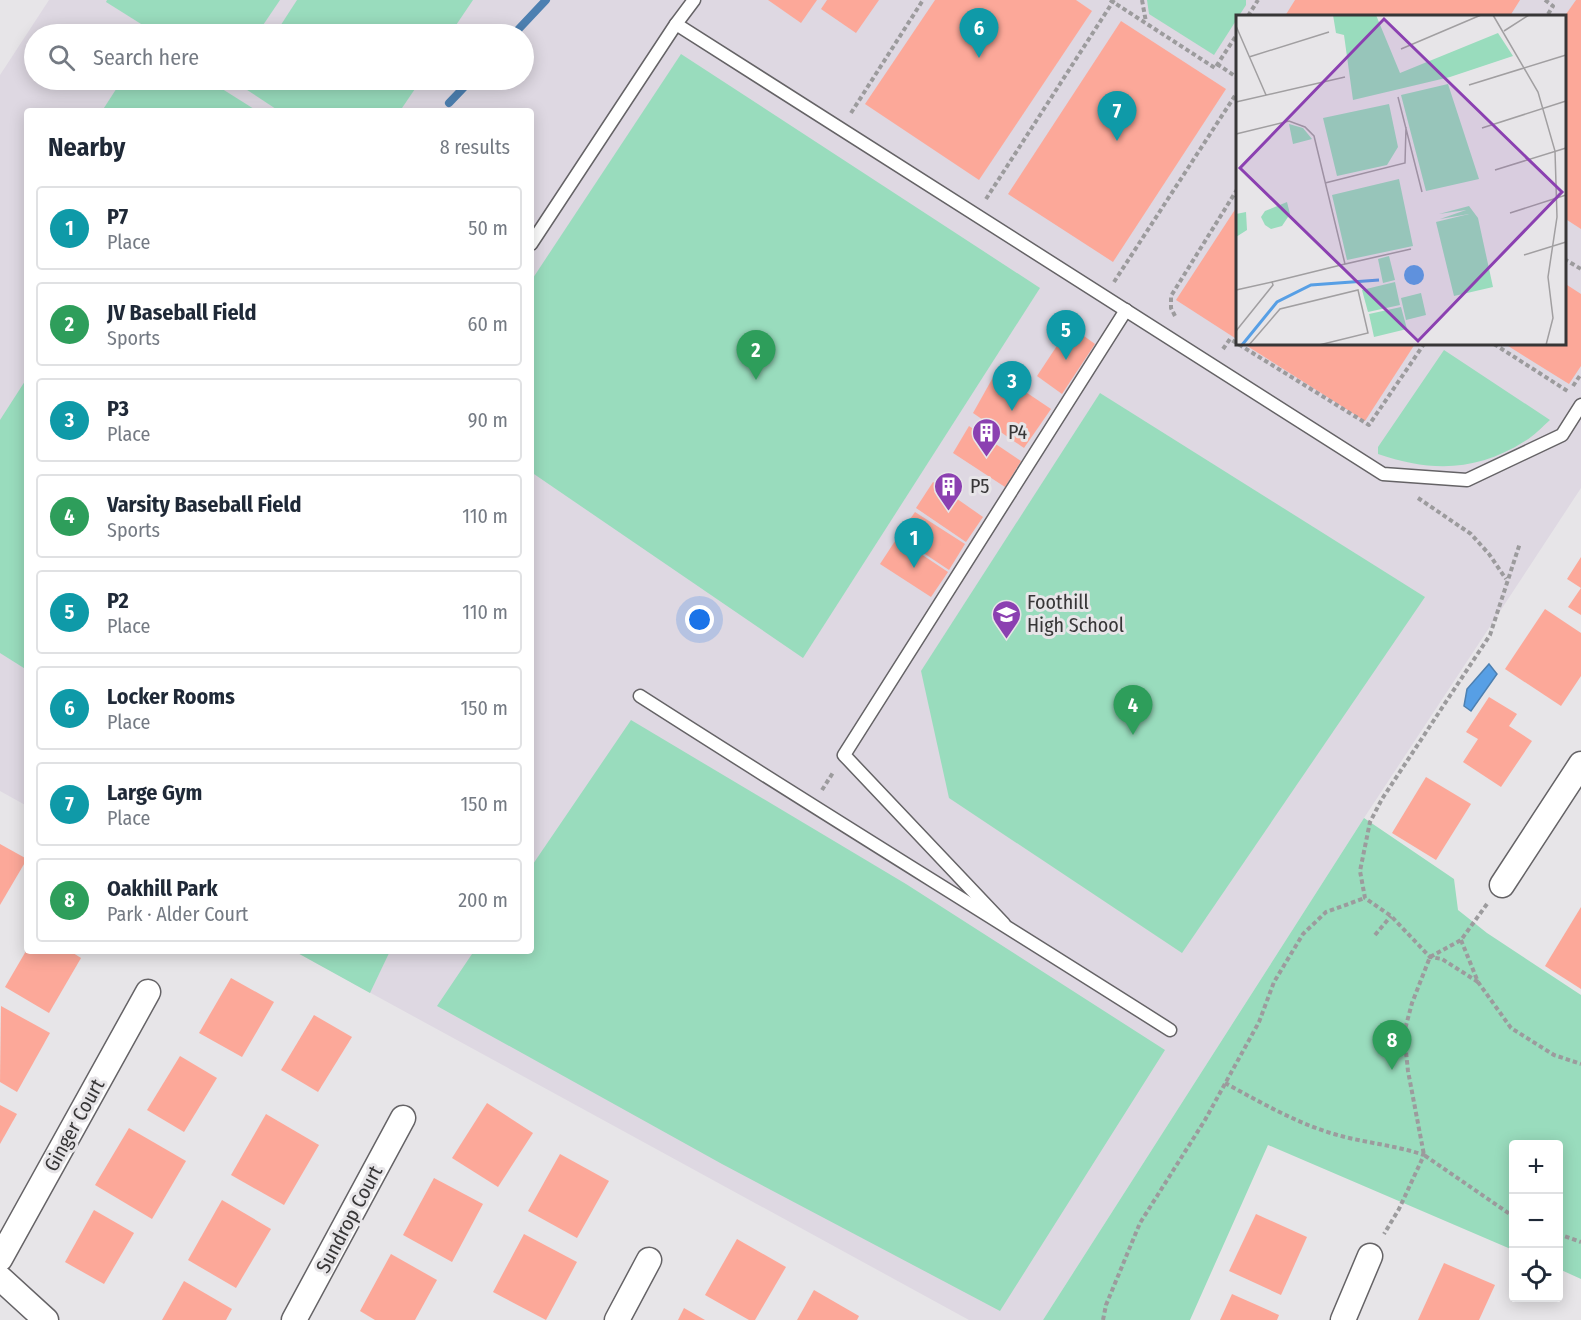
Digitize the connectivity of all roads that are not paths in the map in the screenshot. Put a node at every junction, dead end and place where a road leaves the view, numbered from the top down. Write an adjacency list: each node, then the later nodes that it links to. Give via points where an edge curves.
1 (694, 0): 2 (lane)
2 (676, 24): 3 (lane); 4 (lane)
3 (534, 239)
4 (1126, 310): 5 (lane, via 1383,474 1467,480 1562,435); 9 (lane, via 844,755)
5 (1581, 405)
6 (640, 696): 9 (lane)
7 (1581, 764): 8 (street)
8 (1502, 885)
9 (1004, 924): 11 (lane)
10 (148, 992): 14 (street, Ginger Court)
11 (1170, 1030)
12 (404, 1118): 18 (street, Sundrop Court)
13 (1370, 1256): 20 (street)
14 (0, 1258)
15 (649, 1260): 19 (street)
16 (0, 1278): 17 (street)
17 (46, 1320)
18 (294, 1320)
19 (617, 1320)
20 (1343, 1320)

